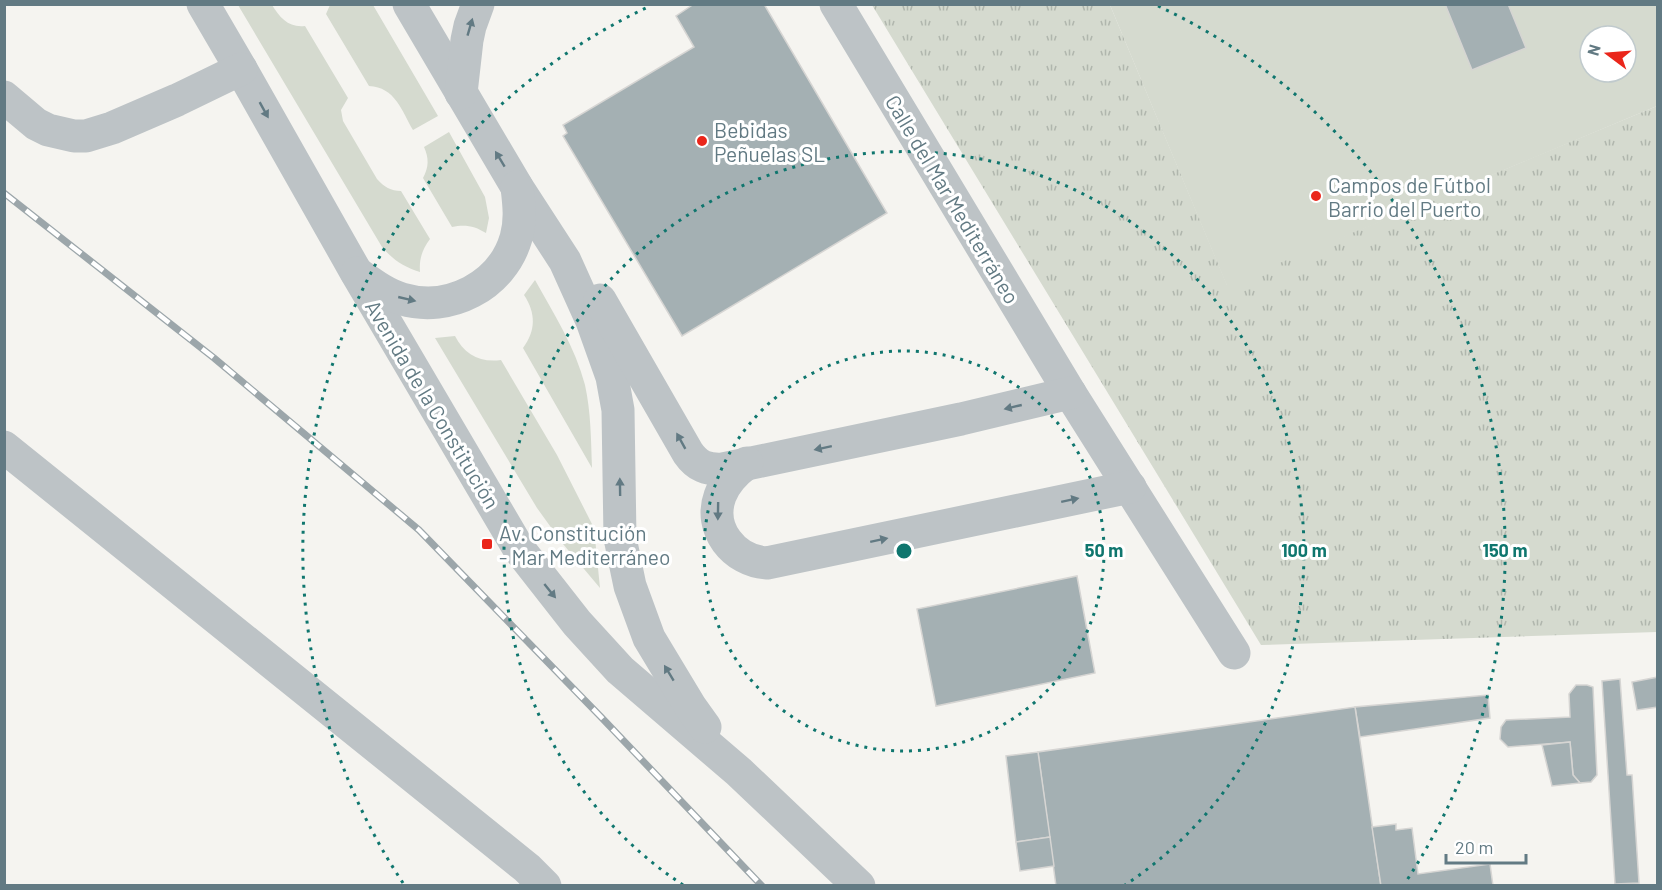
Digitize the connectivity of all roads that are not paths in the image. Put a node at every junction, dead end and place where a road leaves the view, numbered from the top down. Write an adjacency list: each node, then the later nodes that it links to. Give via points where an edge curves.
1 (203, 4): 5 (street, Avenida de la Constitución)
2 (409, 4): 6 (street, Avenida de la Constitución)
3 (478, 4): 6 (street, one-way to 3, via 467,40)
4 (836, 4): 11 (street, Calle del Mar Mediterráneo)
5 (242, 69): 7 (street, via 86,136 48,130); 10 (street, Avenida de la Constitución, one-way to 10)
6 (461, 93): 8 (street, Avenida de la Constitución, one-way to 6)
7 (4, 97)
8 (518, 187): 9 (street, Avenida de la Constitución); 10 (street, Avenida de la Constitución, one-way to 8, via 400,298 425,303 450,301 474,291 492,278 507,259 516,238 520,215)
9 (565, 261): 13 (street, one-way to 9, via 718,469 696,463 600,300); 16 (street, Avenida de la Constitución, one-way to 9, via 690,706 639,615 620,538 618,410 612,377)
10 (356, 273): 16 (street, Avenida de la Constitución, one-way to 16, via 534,570 620,670)
11 (1070, 393): 13 (street, one-way to 13); 14 (street, Calle del Mar Mediterráneo)
12 (4, 447): 17 (street)
13 (747, 464): 14 (street, one-way to 14, via 734,474 720,496 718,526 739,555 766,563)
14 (1130, 487): 15 (street, Calle del Mar Mediterráneo)
15 (1234, 653)
16 (739, 772): 18 (street)
17 (545, 885)
18 (859, 885)

